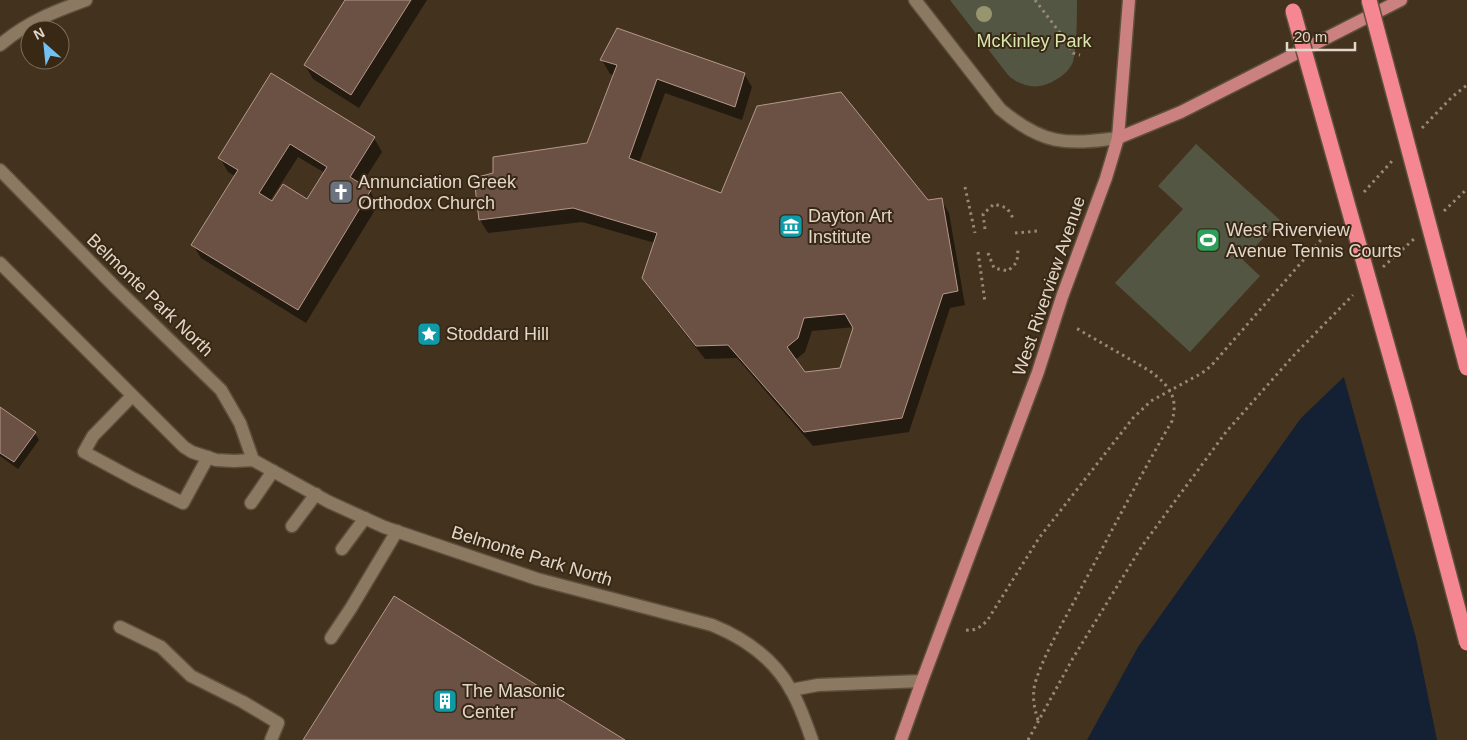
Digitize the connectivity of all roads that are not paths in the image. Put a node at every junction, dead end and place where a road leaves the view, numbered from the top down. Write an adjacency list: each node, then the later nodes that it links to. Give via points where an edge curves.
1 (86, 0): 7 (street, via 47,14 15,32)
2 (916, 0): 8 (street, via 1000,109 1017,123 1054,140 1086,142)
3 (1129, 0): 8 (main road, West Riverview Avenue)
4 (1369, 0): 11 (highway, bridge)
5 (1401, 0): 8 (main road, via 1181,112)
6 (1294, 11): 24 (highway, bridge)
7 (0, 45)
8 (1118, 138): 25 (main road, West Riverview Avenue, via 1038,372)
9 (0, 170): 14 (street, Belmonte Park North, via 221,390 240,423)
10 (0, 263): 12 (street)
11 (1467, 368)
12 (132, 396): 13 (street, via 184,447); 13 (street, via 93,436 84,452 183,503)
13 (208, 457): 14 (street)
14 (253, 460): 15 (street, Belmonte Park North)
15 (272, 471): 16 (street, Belmonte Park North); 17 (street)
16 (316, 494): 18 (street, Belmonte Park North); 19 (street)
17 (251, 503)
18 (365, 518): 20 (street, Belmonte Park North); 21 (street)
19 (292, 526)
20 (397, 531): 23 (street); 26 (street, Belmonte Park North, via 536,579 712,625 751,645 774,666)
21 (342, 549)
22 (120, 627): 27 (street, via 161,647 191,676 278,723)
23 (331, 638)
24 (1467, 643)
25 (922, 681): 26 (street); 29 (main road, West Riverview Avenue)
26 (791, 690): 28 (street, Belmonte Park North)
27 (270, 740)
28 (812, 740)
29 (901, 740)

